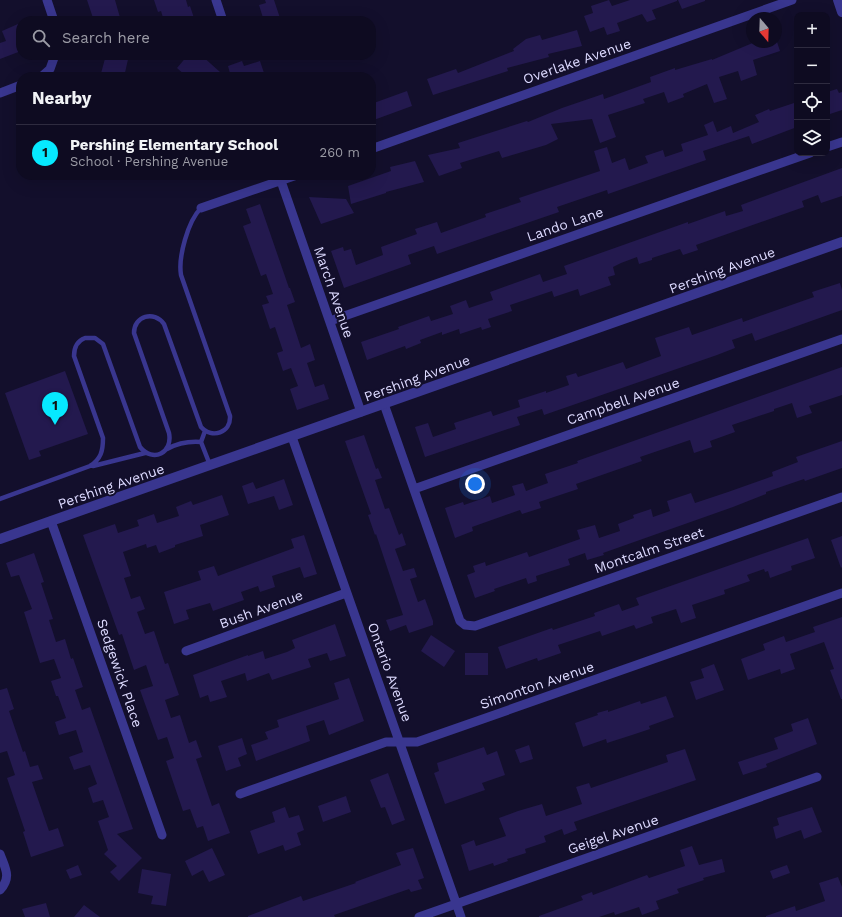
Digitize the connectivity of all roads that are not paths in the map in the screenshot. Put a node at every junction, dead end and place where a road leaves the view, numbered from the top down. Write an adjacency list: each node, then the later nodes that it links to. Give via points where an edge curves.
1 (47, 0): 6 (street)
2 (216, 0): 7 (street)
3 (792, 0): 14 (street, Overlake Avenue)
4 (838, 0): 5 (street)
5 (842, 12)
6 (52, 16)
7 (221, 16)
8 (54, 60): 9 (street)
9 (47, 72)
10 (16, 88): 11 (street)
11 (0, 93)
12 (842, 142): 13 (street)
13 (830, 146)
14 (376, 147)
15 (801, 156): 19 (street, Lando Lane)
16 (281, 181): 17 (street); 19 (street, March Avenue)
17 (202, 208): 23 (lane, via 193,219 180,258 180,275 230,418 228,426 222,432 214,434)
18 (842, 242): 21 (street, Pershing Avenue)
19 (330, 321): 22 (street, March Avenue)
20 (842, 339): 30 (street, Campbell Avenue)
21 (384, 404): 22 (street, Pershing Avenue); 30 (street)
22 (362, 412): 24 (street, Pershing Avenue)
23 (206, 431): 25 (lane); 26 (lane, via 199,424 164,324 156,317 141,318 134,329 135,339 169,433 170,442)
24 (292, 437): 29 (street, Pershing Avenue); 35 (street, Ontario Avenue)
25 (201, 442): 26 (lane, via 178,443); 29 (lane)
26 (167, 449): 27 (lane, via 157,455)
27 (146, 453): 28 (lane); 28 (lane, via 138,443 103,344 96,338 85,338 79,341 74,356 103,438 100,457)
28 (90, 466): 32 (lane)
29 (210, 466): 33 (street, Pershing Avenue)
30 (414, 489): 31 (street, Montcalm Street, via 460,621 475,626)
31 (842, 497)
32 (0, 499)
33 (51, 521): 34 (street, Pershing Avenue); 41 (street, Sedgewick Place)
34 (0, 539)
35 (346, 593): 37 (street, Bush Avenue); 38 (street, Ontario Avenue)
36 (842, 593): 38 (street, Simonton Avenue, via 417,742)
37 (186, 651)
38 (400, 743): 40 (street, Simonton Avenue, via 386,742); 44 (street, Ontario Avenue)
39 (817, 776): 44 (street, Geigel Avenue)
40 (240, 794)
41 (162, 835)
42 (0, 854): 43 (street, via 7,873 7,880)
43 (2, 888)
44 (457, 903): 45 (street, Geigel Avenue); 46 (street, Ontario Avenue)
45 (419, 917)
46 (462, 917)

